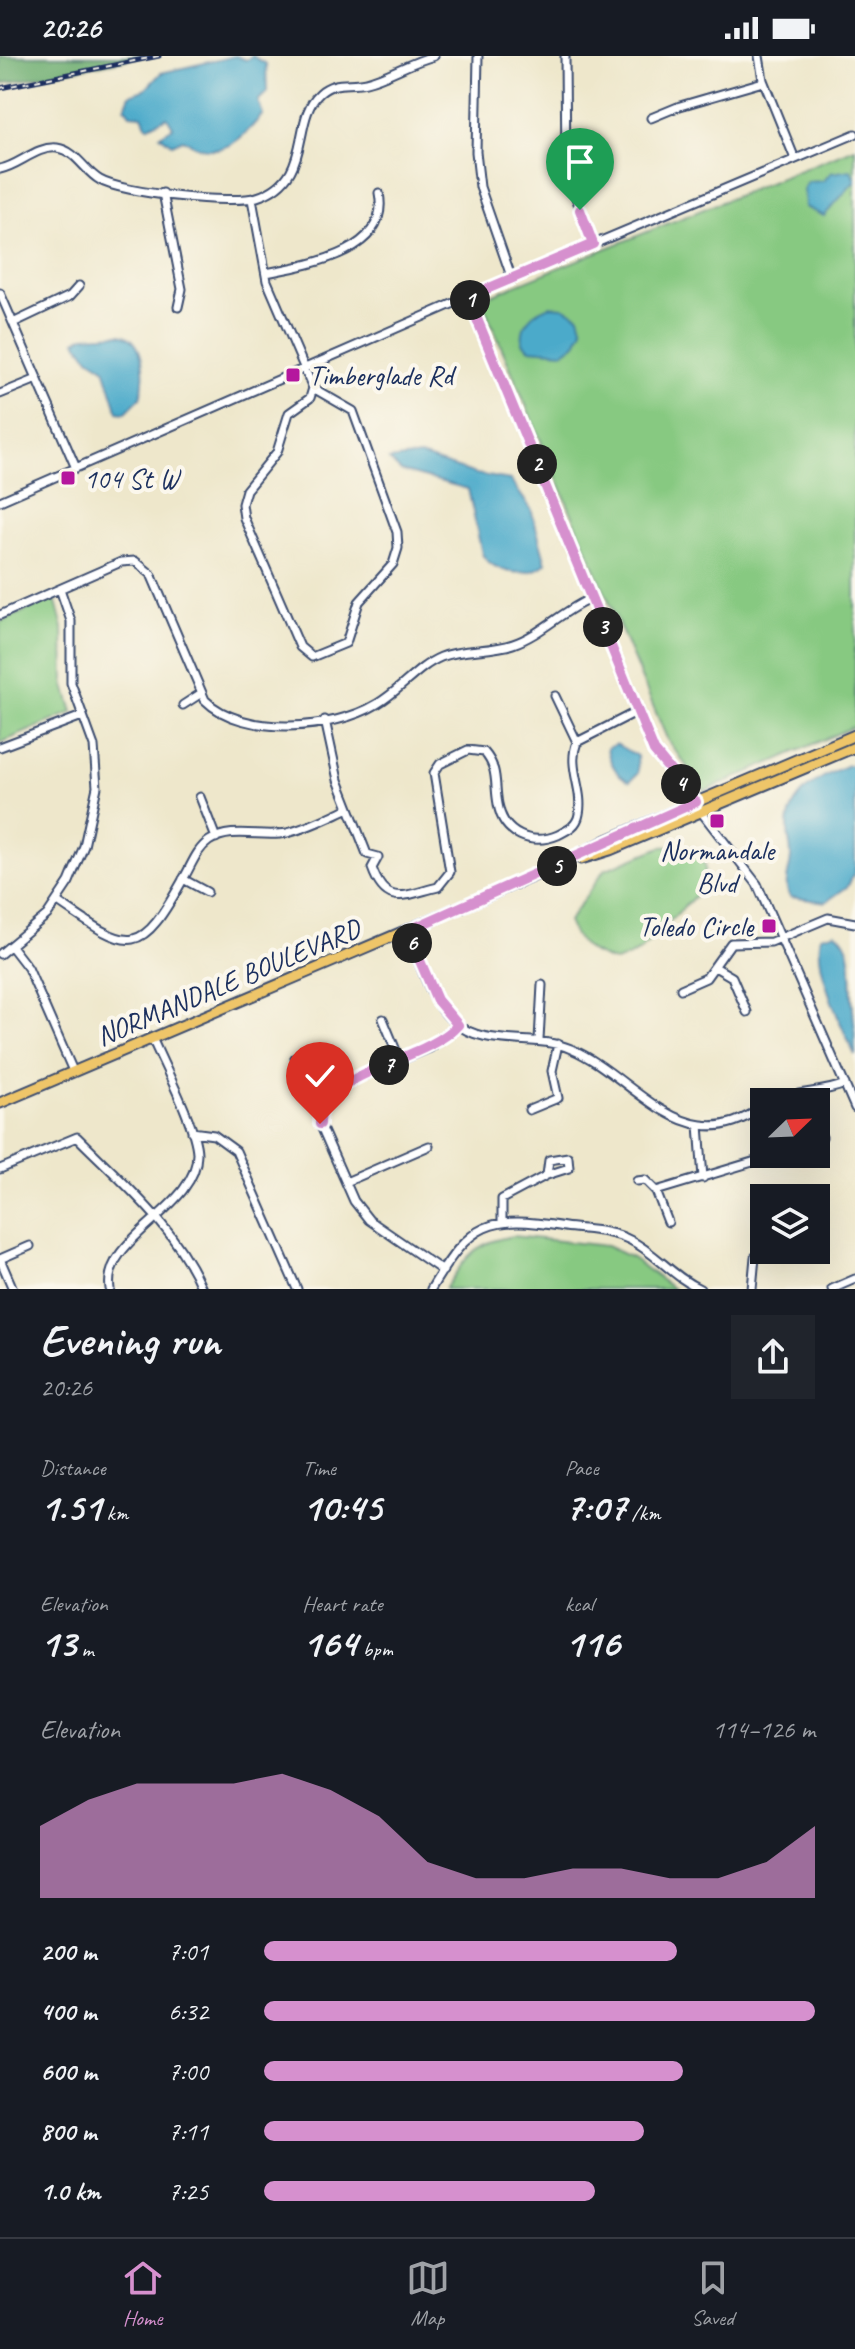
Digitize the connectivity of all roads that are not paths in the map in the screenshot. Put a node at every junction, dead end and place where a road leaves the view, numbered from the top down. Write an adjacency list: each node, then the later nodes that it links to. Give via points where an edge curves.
1 (434, 56): 7 (street, via 369,82 333,85)
2 (478, 56): 17 (street, via 480,187)
3 (565, 56): 15 (street, via 566,170)
4 (759, 56): 5 (street)
5 (763, 82): 8 (street); 10 (street)
6 (311, 86): 7 (street)
7 (317, 95): 14 (street, via 292,168 276,187)
8 (651, 118)
9 (855, 134): 10 (street)
10 (795, 159): 15 (street)
11 (0, 169): 12 (street, via 62,145 107,184)
12 (163, 193): 14 (street); 21 (street, via 182,289)
13 (379, 193): 16 (street, via 381,216 367,235 319,262)
14 (252, 199): 16 (street)
15 (593, 244): 17 (street)
16 (266, 273): 23 (street)
17 (512, 279): 20 (street)
18 (79, 286): 22 (street, via 70,296)
19 (0, 293): 22 (street)
20 (468, 297): 23 (street); 30 (street)
21 (178, 307)
22 (13, 323): 24 (street)
23 (307, 371): 25 (street); 27 (street)
24 (37, 379): 26 (street); 27 (street)
25 (313, 388): 25 (street, via 353,411 398,540 393,564 359,602 346,643 318,657 300,647 242,504 246,490 277,452 289,413 310,398)
26 (0, 394)
27 (76, 468): 28 (street)
28 (0, 501)
29 (60, 589): 31 (street); 32 (street, via 128,561 142,564 151,574); 36 (street, via 71,621 71,683)
30 (592, 598): 35 (street); 37 (street, via 527,638 442,657 368,709)
31 (0, 615)
32 (200, 694): 34 (street); 37 (street, via 233,719 297,725)
33 (555, 696): 39 (street)
34 (183, 705)
35 (638, 711): 39 (street); 43 (street, via 654,751)
36 (82, 716): 40 (street); 50 (street, via 97,760 97,787 77,864)
37 (325, 720): 44 (street)
38 (855, 735): 43 (main road, NORMANDALE BOULEVARD)
39 (577, 742): 44 (street, via 572,758 580,814 572,828 546,840 518,835 498,807 493,765 484,752 473,749 440,764 434,773 450,872 443,884 404,896 391,895 380,886 372,868 378,857 367,854)
40 (0, 747)
41 (855, 747): 45 (main road, NORMANDALE BOULEVARD)
42 (200, 797): 46 (street)
43 (696, 802): 45 (street); 47 (main road, NORMANDALE BOULEVARD)
44 (349, 808): 46 (street, via 285,833)
45 (703, 812): 47 (main road, NORMANDALE BOULEVARD); 53 (street, via 757,884)
46 (216, 838): 48 (street, via 203,847)
47 (562, 864): 52 (main road, NORMANDALE BOULEVARD)
48 (183, 879): 49 (street); 50 (street, via 160,922 136,938 108,936)
49 (207, 892)
50 (58, 902): 54 (street)
51 (855, 923): 53 (street, via 828,918)
52 (407, 931): 61 (street, via 437,1000); 62 (main road, NORMANDALE BOULEVARD)
53 (780, 938): 56 (street, via 762,944 731,943); 68 (street)
54 (11, 946): 55 (street); 67 (street, via 34,980)
55 (0, 954)
56 (715, 967): 58 (street, via 706,978); 59 (street, via 732,977)
57 (542, 985): 63 (street)
58 (681, 989)
59 (747, 1012)
60 (383, 1019): 66 (street)
61 (458, 1025): 63 (street, via 489,1038); 66 (street, via 441,1041)
62 (152, 1038): 67 (main road, NORMANDALE BOULEVARD); 76 (street)
63 (539, 1040): 64 (street)
64 (558, 1044): 73 (street, via 552,1071 558,1098); 75 (street, via 606,1068 667,1112)
65 (295, 1058): 70 (street, via 306,1082)
66 (400, 1060): 70 (street, via 336,1087)
67 (73, 1071): 71 (main road, NORMANDALE BOULEVARD)
68 (845, 1084): 69 (street); 72 (street)
69 (829, 1088)
70 (326, 1098): 83 (street, via 320,1124)
71 (0, 1103)
72 (855, 1108)
73 (529, 1110)
74 (750, 1114): 75 (street, via 728,1124)
75 (699, 1125): 81 (street)
76 (192, 1132): 85 (street, via 197,1153 193,1174); 96 (street, via 214,1135 236,1151)
77 (429, 1146): 83 (street)
78 (750, 1163): 81 (street)
79 (0, 1169): 85 (street, via 77,1137)
80 (547, 1175): 86 (street, via 502,1199)
81 (703, 1178): 84 (street)
82 (637, 1181): 84 (street, via 645,1180)
83 (346, 1182): 91 (street, via 369,1220)
84 (656, 1191): 87 (street)
85 (156, 1218): 94 (street, via 114,1262); 95 (street, via 179,1243)
86 (502, 1221): 91 (street, via 467,1239); 98 (street, via 627,1238)
87 (668, 1222)
88 (30, 1246): 89 (street)
89 (0, 1259): 93 (street)
90 (754, 1264): 99 (street)
91 (443, 1271): 97 (street)
92 (855, 1279): 100 (street)
93 (13, 1289)
94 (110, 1289)
95 (202, 1289)
96 (297, 1289)
97 (431, 1289)
98 (700, 1289)
99 (752, 1289)
100 (832, 1289)

